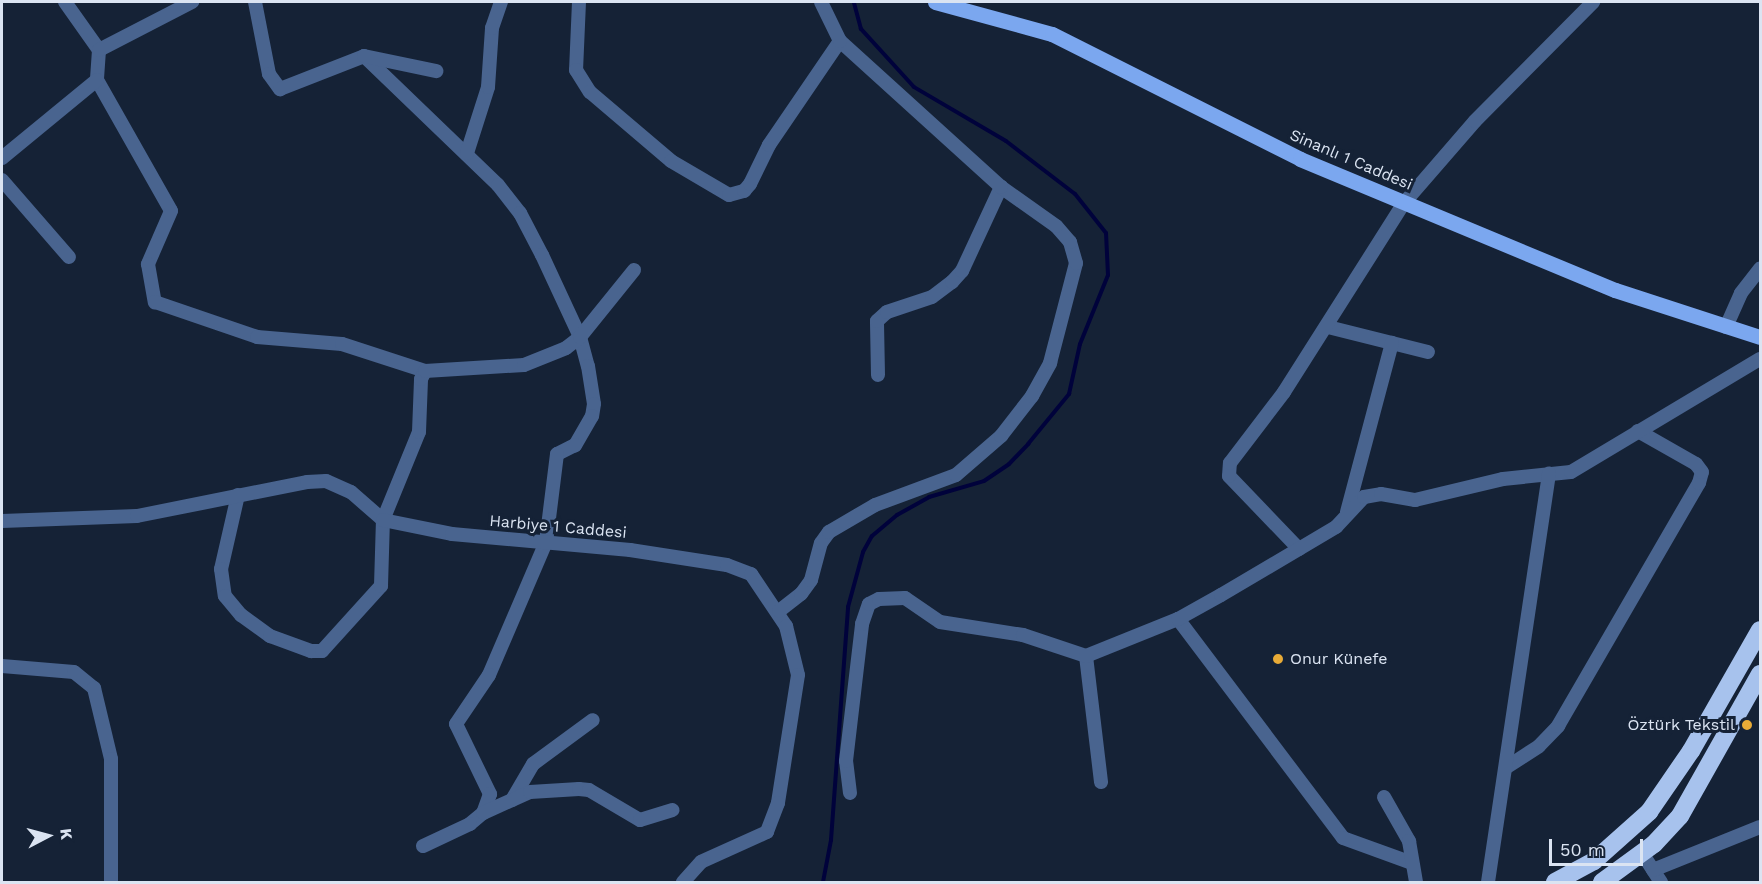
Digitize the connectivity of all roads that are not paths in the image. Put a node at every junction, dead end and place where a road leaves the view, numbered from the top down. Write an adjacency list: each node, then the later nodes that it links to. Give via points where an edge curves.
1 (65, 2): 10 (street)
2 (192, 2): 10 (street)
3 (255, 2): 11 (street, via 269,74 280,89)
4 (501, 2): 14 (street, via 492,28 488,87)
5 (579, 2): 9 (street, via 576,70 590,92 671,161 729,195 744,191 750,184 769,145)
6 (821, 2): 9 (street)
7 (935, 2): 18 (main road, Sinanlı 1 Caddesi, via 1052,34 1252,136)
8 (1593, 2): 18 (street, via 1482,114)
9 (840, 41): 17 (street)
10 (99, 50): 13 (street)
11 (364, 56): 12 (street); 14 (street)
12 (436, 71)
13 (97, 80): 15 (street); 29 (street, via 171,211 148,264 155,302 257,337 342,344)
14 (467, 153): 24 (street, via 520,213)
15 (2, 158)
16 (2, 180): 19 (street)
17 (1002, 187): 30 (street, via 962,271 952,282 932,297 887,312 878,321); 39 (street, via 1056,226 1075,254 1050,363 1032,396 982,456 956,475 875,505 829,532 822,539 811,580 801,594)
18 (1404, 203): 22 (street); 23 (main road, Sinanlı 1 Caddesi, via 1593,281)
19 (69, 258)
20 (1761, 269): 23 (street, via 1741,293)
21 (634, 270): 24 (street)
22 (1328, 327): 26 (street); 38 (street, via 1228,468 1229,476)
23 (1726, 327): 25 (main road, Sinanlı 1 Caddesi)
24 (580, 337): 29 (street, via 566,348 524,364); 37 (street, via 594,404 584,434 575,446 557,454)
25 (1761, 337)
26 (1392, 343): 27 (street); 34 (street)
27 (1428, 352)
28 (1761, 359): 31 (street)
29 (425, 371): 36 (street, via 421,379 419,432)
30 (878, 375)
31 (1638, 431): 32 (street, via 1587,465 1571,472); 46 (street, via 1696,464 1702,472 1699,483 1558,726 1539,746)
32 (1549, 474): 34 (street, via 1503,479 1415,500 1381,494 1364,497); 46 (street)
33 (238, 495): 35 (street, Harbiye 1 Caddesi, via 137,516); 36 (street, Harbiye 1 Caddesi, via 326,481 351,492); 36 (street, via 221,569 225,596 241,615 270,636 311,651 329,645 381,586)
34 (1346, 515): 38 (street, via 1336,526)
35 (2, 520)
36 (383, 520): 37 (street, Harbiye 1 Caddesi, via 452,534)
37 (546, 542): 39 (street, Harbiye 1 Caddesi, via 630,550 741,569 760,582); 52 (street, via 489,675 456,724 490,794)
38 (1299, 549): 40 (street)
39 (779, 611): 59 (street, Harbiye 1 Caddesi, via 792,643 798,675 787,764 773,822 758,840 701,862)
40 (1178, 619): 42 (street); 56 (street, via 1343,838)
41 (1761, 630): 62 (highway, via 1691,751 1649,812 1594,861)
42 (1086, 656): 47 (street); 48 (street, via 1023,635 940,622 905,598 893,596 869,604 862,624 846,761)
43 (2, 666): 58 (street, via 74,672 94,687 111,759)
44 (1761, 674): 55 (highway, via 1691,799 1669,829)
45 (593, 720): 50 (street, via 533,764)
46 (1507, 767): 61 (street)
47 (1101, 782)
48 (850, 793)
49 (1384, 797): 56 (street, via 1403,826)
50 (512, 800): 51 (street, via 530,792 589,790 640,820); 52 (street)
51 (672, 810)
52 (483, 813): 54 (street, via 470,824)
53 (1761, 827): 57 (street)
54 (423, 846)
55 (1642, 853): 57 (street); 63 (highway)
56 (1413, 862): 60 (street)
57 (1653, 870): 64 (street)
58 (111, 882)
59 (683, 882)
60 (1416, 882)
61 (1488, 882)
62 (1555, 882)
63 (1602, 882)
64 (1660, 882)

